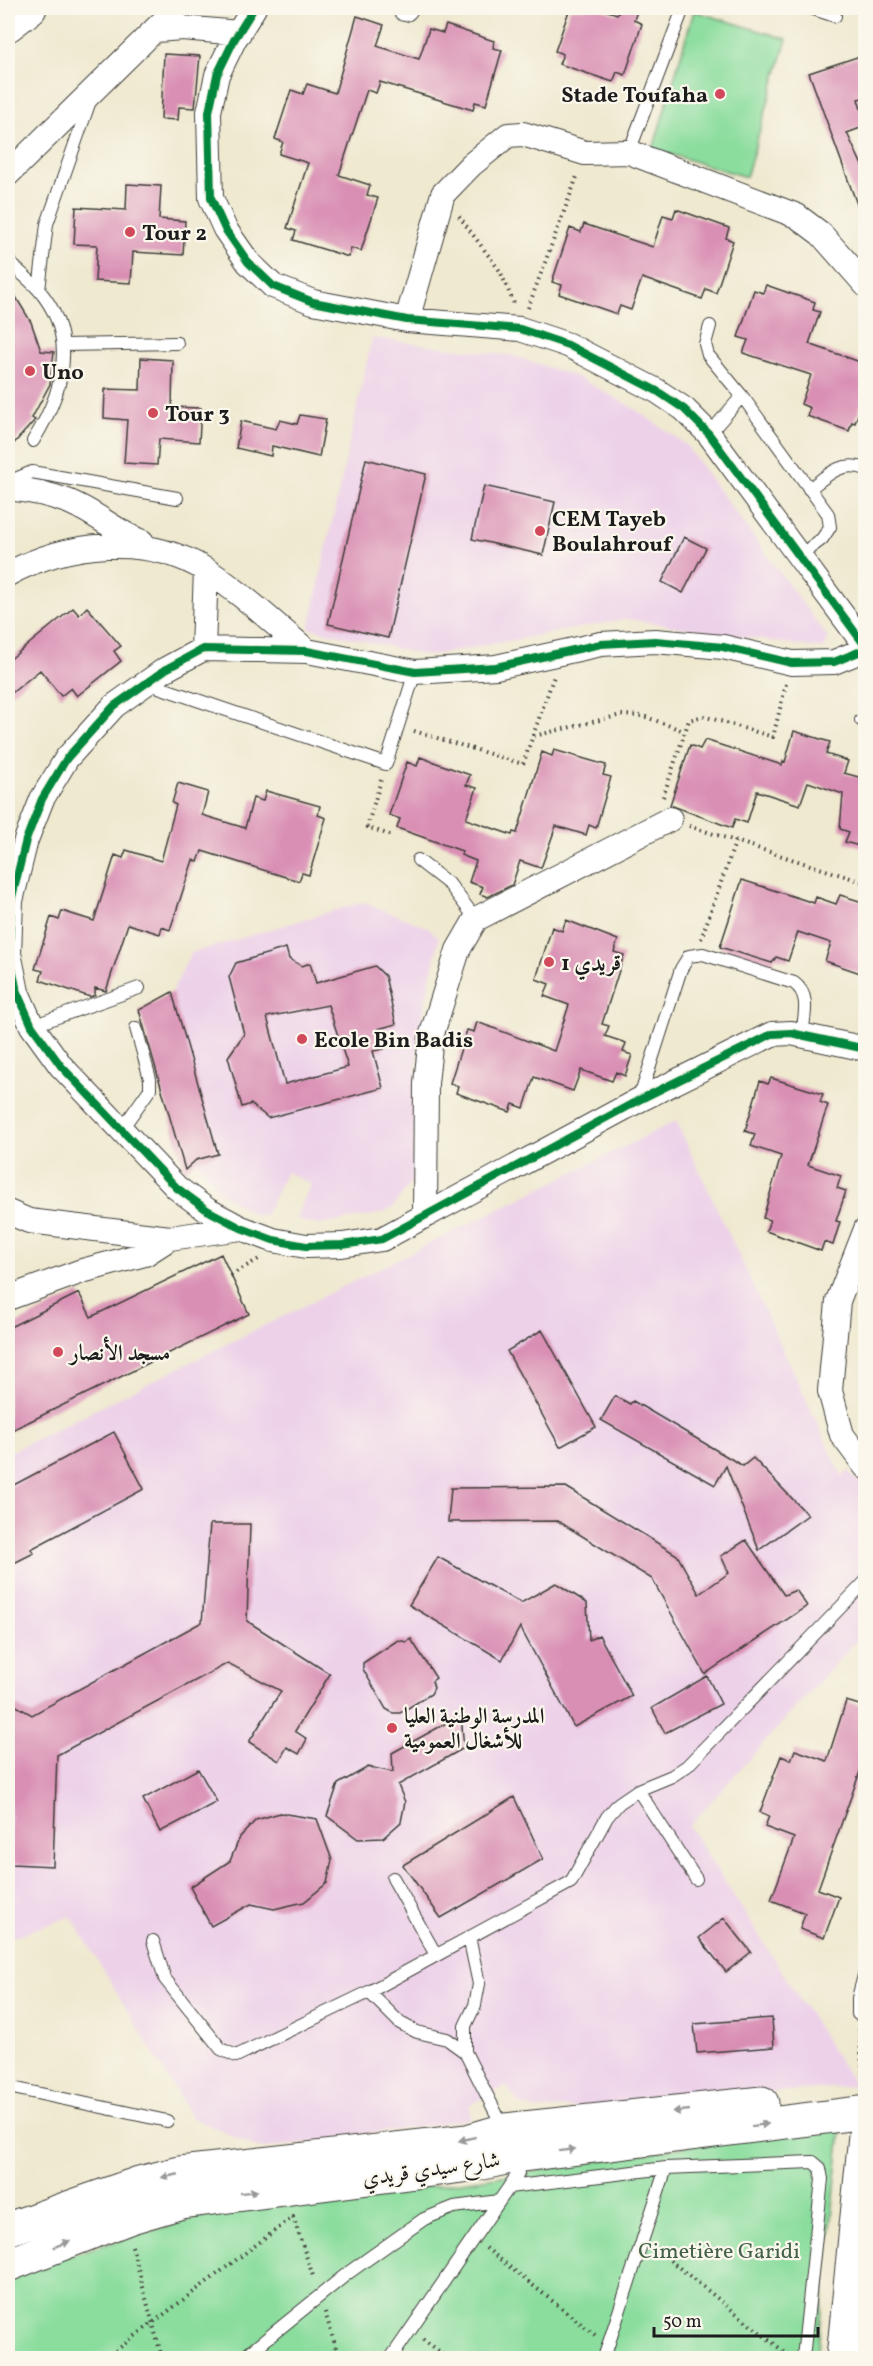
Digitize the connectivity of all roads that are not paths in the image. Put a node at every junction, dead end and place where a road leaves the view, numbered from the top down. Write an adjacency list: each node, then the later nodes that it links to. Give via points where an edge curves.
1 (30, 8): 7 (main road)
2 (177, 8): 8 (street)
3 (254, 8): 9 (street)
4 (817, 8): 6 (lane)
5 (681, 14): 11 (lane)
6 (835, 16)
7 (8, 25)
8 (156, 30): 9 (street); 10 (street)
9 (238, 33): 16 (street, via 217,75 209,112 212,198 225,230 248,262 273,286 313,302)
10 (94, 90): 12 (street); 15 (lane, via 47,224)
11 (629, 152): 14 (street, via 797,216 829,242); 16 (street, via 585,153 523,134 508,135 442,194)
12 (8, 174)
13 (8, 261): 15 (lane)
14 (866, 285)
15 (39, 290): 19 (lane, via 55,317)
16 (407, 320): 21 (street, via 520,329 568,345 616,368 684,409)
17 (710, 327): 20 (lane, via 705,344 708,355)
18 (177, 343): 19 (lane)
19 (64, 345): 22 (lane, via 62,379 49,416)
20 (742, 396): 21 (lane); 26 (lane)
21 (709, 434): 29 (street)
22 (33, 441)
23 (866, 469): 26 (lane, via 854,465 838,467)
24 (8, 482): 27 (lane, via 32,472)
25 (8, 488): 28 (street, via 69,502 123,535)
26 (809, 489): 29 (lane, via 828,514 830,527 822,539)
27 (177, 498)
28 (169, 552): 30 (street); 31 (street, via 132,546 95,547 59,553)
29 (799, 556): 32 (street)
30 (206, 570): 33 (street); 34 (street)
31 (8, 574)
32 (866, 648): 35 (street, via 834,662 792,663 723,647 655,641 601,644 496,668)
33 (203, 649): 34 (street); 36 (street)
34 (307, 651): 35 (street)
35 (415, 672): 36 (lane, via 386,764)
36 (147, 683): 41 (street, via 114,706 67,758 42,799 26,840 11,901 9,953 17,993)
37 (662, 824): 39 (street)
38 (417, 860): 39 (lane, via 450,885)
39 (476, 919): 48 (street, via 458,950 431,1037 426,1083)
40 (139, 988): 41 (lane)
41 (32, 1026): 46 (street, via 61,1066)
42 (136, 1028): 46 (lane, via 150,1089)
43 (802, 1035): 44 (street); 45 (street, via 772,1034); 45 (lane, via 806,996 802,988 695,953 681,969)
44 (866, 1049)
45 (639, 1100): 48 (street)
46 (122, 1130): 49 (street, via 177,1188)
47 (8, 1212): 51 (street, via 29,1221)
48 (425, 1214): 49 (street, via 382,1239 342,1245 306,1246 273,1240)
49 (241, 1228): 51 (street)
50 (866, 1229): 53 (street, via 838,1301 830,1391 842,1435)
51 (170, 1238): 52 (street, via 145,1254 82,1271)
52 (8, 1298)
53 (866, 1467)
54 (866, 1581): 55 (lane, via 687,1767)
55 (638, 1790): 57 (lane); 58 (lane, via 607,1817 571,1882)
56 (393, 1878): 60 (lane)
57 (696, 1880)
58 (469, 1937): 60 (lane); 64 (lane, via 479,1984 465,2026)
59 (153, 1941): 62 (lane, via 165,1979 209,2036 221,2049 236,2056)
60 (436, 1955): 62 (lane)
61 (866, 1968): 63 (lane)
62 (369, 1992): 64 (lane, via 400,2023 417,2032 447,2039)
63 (858, 2014)
64 (465, 2052): 69 (lane)
65 (8, 2086): 67 (lane)
66 (865, 2099): 69 (main road, شارع سيدي قريدي)
67 (167, 2121)
68 (866, 2125): 78 (main road)
69 (510, 2152): 70 (lane); 71 (lane); 72 (main road, شارع سيدي قريدي, one-way to 72, via 467,2141 180,2174); 73 (main road, شارع سيدي قريدي, one-way to 69, via 131,2217 182,2202 478,2164)
70 (666, 2168): 76 (lane); 77 (lane, via 806,2161 820,2168 822,2179)
71 (500, 2201): 74 (lane, via 454,2207 424,2219 348,2273); 75 (lane)
72 (8, 2229)
73 (8, 2265)
74 (243, 2358)
75 (391, 2358)
76 (604, 2358)
77 (802, 2358)
78 (843, 2358)

